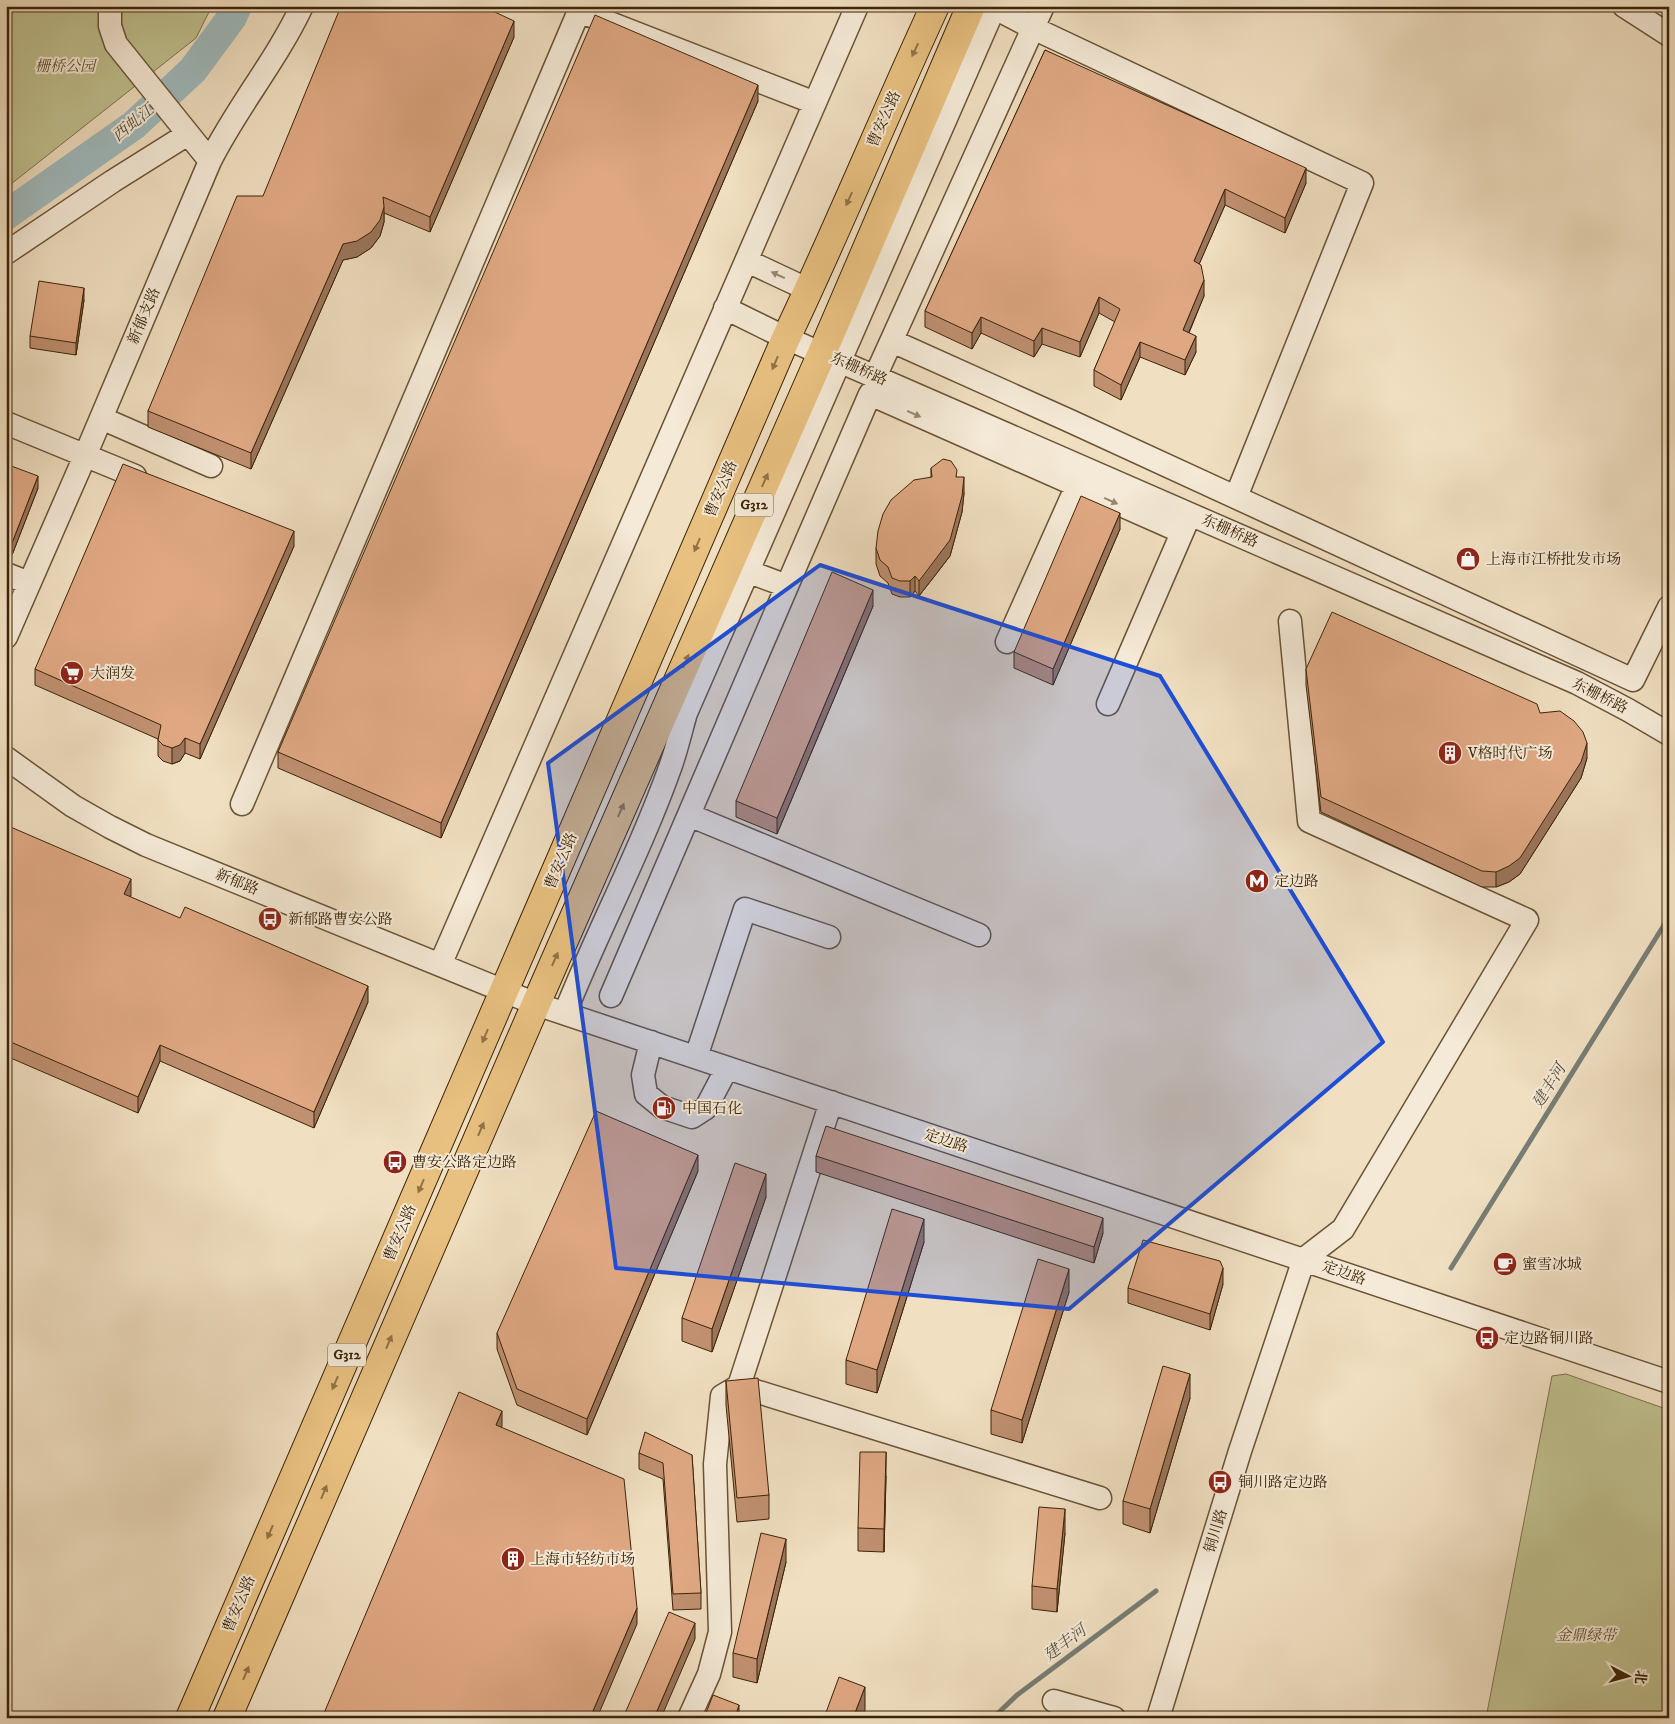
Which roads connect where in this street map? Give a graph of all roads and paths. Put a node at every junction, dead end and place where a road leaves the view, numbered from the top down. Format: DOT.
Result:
graph roads {
  1 [pos="110,6"];
  2 [pos="302,6"];
  3 [pos="857,6"];
  4 [pos="935,6"];
  5 [pos="1043,6"];
  6 [pos="1624,6"];
  7 [pos="988,7"];
  8 [pos="1033,28"];
  9 [pos="1669,35"];
  10 [pos="815,103"];
  11 [pos="186,130"];
  12 [pos="210,161"];
  13 [pos="6,253"];
  14 [pos="747,260"];
  15 [pos="809,290"];
  16 [pos="725,308"];
  17 [pos="786,338"];
  18 [pos="892,341"];
  19 [pos="831,357"];
  20 [pos="873,386"];
  21 [pos="101,418"];
  22 [pos="6,423"];
  23 [pos="85,456"];
  24 [pos="211,466"];
  25 [pos="135,476"];
  26 [pos="1081,477"];
  27 [pos="1236,497"];
  28 [pos="1186,523"];
  29 [pos="739,568"];
  30 [pos="6,574"];
  31 [pos="29,583"];
  32 [pos="787,586"];
  33 [pos="1669,607"];
  34 [pos="1290,621"];
  35 [pos="6,637"];
  36 [pos="1007,642"];
  37 [pos="1108,704"];
  38 [pos="1669,734"];
  39 [pos="6,758"];
  40 [pos="242,804"];
  41 [pos="689,815"];
  42 [pos="979,935"];
  43 [pos="829,937"];
  44 [pos="440,965"];
  45 [pos="505,992"];
  46 [pos="610,996"];
  47 [pos="536,1004"];
  48 [pos="565,1014"];
  49 [pos="651,1042"];
  50 [pos="696,1057"];
  51 [pos="727,1068"];
  52 [pos="831,1102"];
  53 [pos="1304,1260"];
  54 [pos="1669,1382"];
  55 [pos="739,1386"];
  56 [pos="1100,1498"];
  57 [pos="1054,1702"];
  58 [pos="190,1718"];
  59 [pos="227,1718"];
  60 [pos="690,1718"];
  61 [pos="1114,1718"];
  62 [pos="1158,1718"];
  1 -- 11 [label="street"];
  2 -- 12 [label="street, 新郁支路"];
  3 -- 10 [label="street"];
  4 -- 15 [label="highway, 曹安公路 / G312, one-way"];
  5 -- 8 [label="street"];
  6 -- 9 [label="street"];
  7 -- 8 [label="street"];
  7 -- 19 [label="highway, G312"];
  8 -- 18 [label="street"];
  8 -- 27 [label="street"];
  10 -- 14 [label="street"];
  10 -- 40 [label="street"];
  11 -- 12 [label="street"];
  11 -- 13 [label="street"];
  12 -- 21 [label="street, 新郁支路"];
  15 -- 14 [label="street, one-way"];
  14 -- 16 [label="street"];
  15 -- 17 [label="highway, 曹安公路 / G312"];
  16 -- 17 [label="street, 东栅桥路"];
  16 -- 44 [label="street"];
  17 -- 19 [label="street, 东栅桥路"];
  17 -- 45 [label="highway, 曹安公路 / G312, one-way"];
  18 -- 20 [label="street"];
  18 -- 27 [label="street"];
  19 -- 20 [label="street, 东栅桥路"];
  19 -- 29 [label="highway, G312"];
  20 -- 26 [label="street, 东栅桥路"];
  20 -- 32 [label="street"];
  21 -- 23 [label="street, 新郁支路"];
  21 -- 24 [label="street"];
  22 -- 23 [label="street"];
  23 -- 25 [label="street"];
  23 -- 31 [label="street, 新郁支路"];
  26 -- 28 [label="street, 东栅桥路"];
  26 -- 36 [label="street"];
  27 -- 33 [label="street"];
  28 -- 37 [label="street"];
  28 -- 38 [label="street, 东栅桥路"];
  29 -- 32 [label="street"];
  47 -- 29 [label="highway, G312, one-way"];
  29 -- 48 [label="street"];
  30 -- 31 [label="street"];
  31 -- 35 [label="street, 新郁支路"];
  32 -- 41 [label="street"];
  34 -- 53 [label="street"];
  39 -- 44 [label="street, 新郁路"];
  41 -- 42 [label="street"];
  41 -- 46 [label="street"];
  43 -- 50 [label="street"];
  44 -- 45 [label="street, 新郁路"];
  45 -- 47 [label="street, 新郁路"];
  45 -- 58 [label="highway, 曹安公路 / G312, one-way"];
  47 -- 48 [label="street, 定边路"];
  59 -- 47 [label="highway, G312, one-way"];
  48 -- 49 [label="street, 定边路"];
  49 -- 50 [label="street, 定边路"];
  49 -- 51 [label="street"];
  50 -- 51 [label="street, 定边路"];
  51 -- 52 [label="street, 定边路"];
  52 -- 53 [label="street, 定边路"];
  52 -- 55 [label="street"];
  53 -- 54 [label="street, 定边路"];
  53 -- 62 [label="street, 铜川路"];
  55 -- 56 [label="street"];
  55 -- 60 [label="street"];
  57 -- 61 [label="street"];
}
